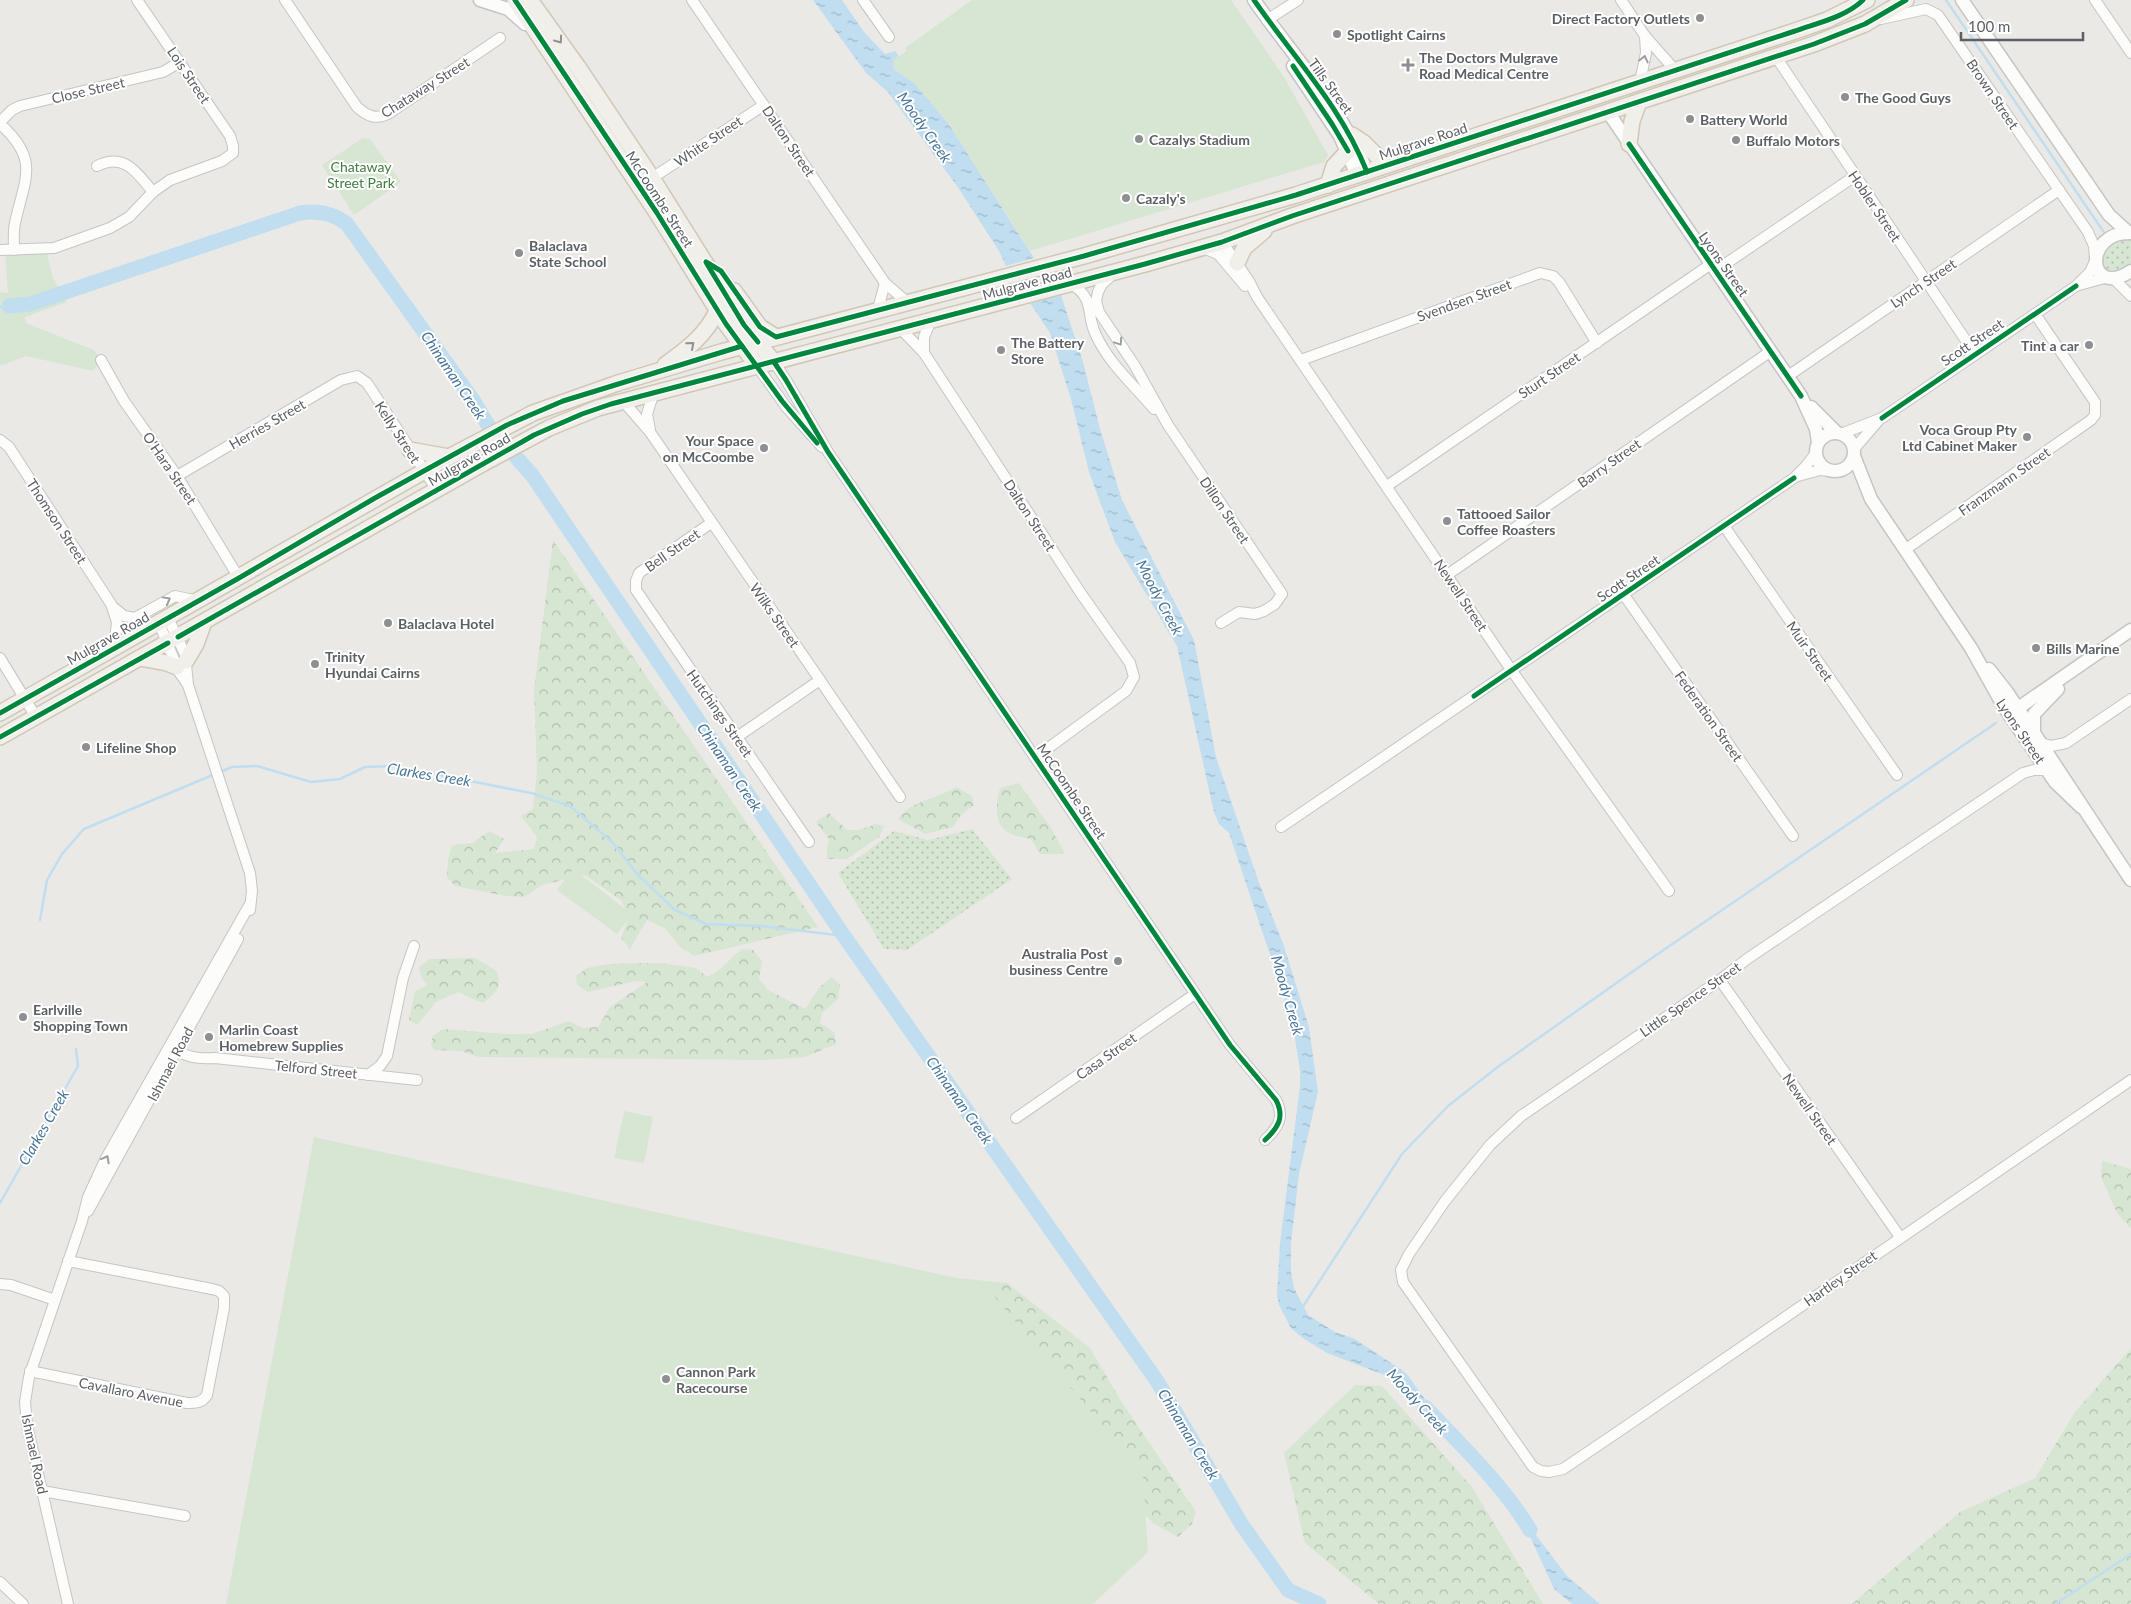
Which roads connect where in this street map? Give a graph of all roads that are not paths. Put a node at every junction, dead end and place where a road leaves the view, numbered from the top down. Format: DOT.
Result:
graph roads {
  1 [pos="138,0"];
  2 [pos="285,0"];
  3 [pos="480,0"];
  4 [pos="515,0"];
  5 [pos="531,0"];
  6 [pos="692,0"];
  7 [pos="863,0"];
  8 [pos="1254,0"];
  9 [pos="1298,0"];
  10 [pos="1621,0"];
  11 [pos="1906,0"];
  12 [pos="1962,0"];
  13 [pos="2095,0"];
  14 [pos="1862,2"];
  15 [pos="1267,20"];
  16 [pos="1869,22"];
  17 [pos="1645,36"];
  18 [pos="888,37"];
  19 [pos="500,38"];
  20 [pos="2131,53"];
  21 [pos="1776,57"];
  22 [pos="180,62"];
  23 [pos="557,63"];
  24 [pos="1675,70"];
  25 [pos="1640,82"];
  26 [pos="1599,96"];
  27 [pos="1639,102"];
  28 [pos="764,104"];
  29 [pos="1608,112"];
  30 [pos="0,123"];
  31 [pos="1352,135"];
  32 [pos="1628,144"];
  33 [pos="1348,151"];
  34 [pos="97,166"];
  35 [pos="1386,166"];
  36 [pos="1362,173"];
  37 [pos="1855,176"];
  38 [pos="652,178"];
  39 [pos="1328,185"];
  40 [pos="2059,190"];
  41 [pos="1369,191"];
  42 [pos="153,192"];
  43 [pos="2109,215"];
  44 [pos="1208,221"];
  45 [pos="1271,225"];
  46 [pos="2088,232"];
  47 [pos="2130,233"];
  48 [pos="2109,240"];
  49 [pos="1222,242"];
  50 [pos="1202,248"];
  51 [pos="0,250"];
  52 [pos="14,250"];
  53 [pos="2095,260"];
  54 [pos="706,262"];
  55 [pos="1237,263"];
  56 [pos="1713,268"];
  57 [pos="1116,272"];
  58 [pos="2131,272"];
  59 [pos="2110,277"];
  60 [pos="1926,280"];
  61 [pos="885,283"];
  62 [pos="1071,284"];
  63 [pos="2076,286"];
  64 [pos="2131,296"];
  65 [pos="1257,297"];
  66 [pos="907,302"];
  67 [pos="878,309"];
  68 [pos="717,310"];
  69 [pos="2035,314"];
  70 [pos="931,320"];
  71 [pos="1106,323"];
  72 [pos="900,328"];
  73 [pos="1093,328"];
  74 [pos="776,337"];
  75 [pos="758,342"];
  76 [pos="1597,343"];
  77 [pos="742,346"];
  78 [pos="1771,351"];
  79 [pos="924,353"];
  80 [pos="1975,354"];
  81 [pos="100,360"];
  82 [pos="1301,360"];
  83 [pos="774,362"];
  84 [pos="757,366"];
  85 [pos="656,372"];
  86 [pos="358,376"];
  87 [pos="1788,376"];
  88 [pos="654,392"];
  89 [pos="1801,396"];
  90 [pos="623,401"];
  91 [pos="1882,418"];
  92 [pos="1168,425"];
  93 [pos="650,432"];
  94 [pos="1839,433"];
  95 [pos="0,440"];
  96 [pos="1817,448"];
  97 [pos="410,450"];
  98 [pos="828,452"];
  99 [pos="1854,453"];
  100 [pos="449,457"];
  101 [pos="424,471"];
  102 [pos="1834,471"];
  103 [pos="177,476"];
  104 [pos="1794,478"];
  105 [pos="1387,486"];
  106 [pos="437,490"];
  107 [pos="1871,499"];
  108 [pos="711,523"];
  109 [pos="1724,526"];
  110 [pos="1906,549"];
  111 [pos="1447,575"];
  112 [pos="239,578"];
  113 [pos="636,581"];
  114 [pos="1624,595"];
  115 [pos="198,601"];
  116 [pos="111,604"];
  117 [pos="163,620"];
  118 [pos="204,622"];
  119 [pos="1221,623"];
  120 [pos="2131,630"];
  121 [pos="173,640"];
  122 [pos="114,648"];
  123 [pos="1972,648"];
  124 [pos="2101,650"];
  125 [pos="0,658"];
  126 [pos="140,658"];
  127 [pos="182,664"];
  128 [pos="1989,668"];
  129 [pos="1512,671"];
  130 [pos="820,680"];
  131 [pos="2058,689"];
  132 [pos="2038,694"];
  133 [pos="25,698"];
  134 [pos="2131,699"];
  135 [pos="0,713"];
  136 [pos="2015,714"];
  137 [pos="36,717"];
  138 [pos="0,737"];
  139 [pos="736,737"];
  140 [pos="2036,742"];
  141 [pos="2066,743"];
  142 [pos="1036,757"];
  143 [pos="2051,767"];
  144 [pos="2023,773"];
  145 [pos="1897,775"];
  146 [pos="900,797"];
  147 [pos="1281,827"];
  148 [pos="1793,836"];
  149 [pos="810,842"];
  150 [pos="2131,880"];
  151 [pos="1668,891"];
  152 [pos="414,946"];
  153 [pos="1720,980"];
  154 [pos="1195,994"];
  155 [pos="176,1047"];
  156 [pos="368,1075"];
  157 [pos="417,1080"];
  158 [pos="2131,1080"];
  159 [pos="1016,1118"];
  160 [pos="1265,1140"];
  161 [pos="1900,1237"];
  162 [pos="68,1261"];
  163 [pos="0,1284"];
  164 [pos="55,1300"];
  165 [pos="30,1371"];
  166 [pos="1549,1472"];
  167 [pos="42,1491"];
  168 [pos="185,1516"];
  169 [pos="0,1582"];
  170 [pos="23,1604"];
  171 [pos="68,1604"];
  1 -- 22 [label="street, Lois Street"];
  2 -- 19 [label="street, Chataway Street"];
  3 -- 23 [label="street"];
  4 -- 23 [label="main road, McCoombe Street"];
  5 -- 38 [label="main road, McCoombe Street, one-way"];
  6 -- 28 [label="street, Dalton Street"];
  7 -- 18 [label="street"];
  8 -- 15 [label="street, Tills Street"];
  9 -- 15 [label="street"];
  10 -- 17 [label="street"];
  11 -- 16 [label="main road, Mulgrave Road"];
  12 -- 43 [label="street, Brown Street"];
  13 -- 20 [label="street"];
  14 -- 24 [label="main road, Mulgrave Road"];
  15 -- 31 [label="street, Tills Street"];
  15 -- 33 [label="street, Tills Street"];
  16 -- 21 [label="main road, Mulgrave Road"];
  16 -- 40 [label="street, Brown Street"];
  17 -- 24 [label="street"];
  25 -- 17 [label="street, one-way"];
  21 -- 27 [label="main road, Mulgrave Road"];
  21 -- 37 [label="street, Hobler Street"];
  22 -- 30 [label="street, Close Street"];
  22 -- 42 [label="street, Lois Street"];
  23 -- 68 [label="main road, McCoombe Street"];
  24 -- 25 [label="main road, Mulgrave Road"];
  25 -- 26 [label="main road, Mulgrave Road"];
  26 -- 29 [label="main road"];
  26 -- 35 [label="main road, Mulgrave Road"];
  27 -- 29 [label="main road, Mulgrave Road"];
  27 -- 32 [label="main road"];
  28 -- 38 [label="street, White Street"];
  28 -- 61 [label="street, Dalton Street"];
  29 -- 32 [label="street, Lyons Street"];
  29 -- 41 [label="main road, Mulgrave Road"];
  30 -- 52 [label="street"];
  31 -- 35 [label="main road"];
  31 -- 36 [label="street, Tills Street"];
  32 -- 56 [label="street, Lyons Street"];
  33 -- 36 [label="street, Tills Street"];
  33 -- 39 [label="main road"];
  34 -- 42 [label="street"];
  35 -- 36 [label="main road, Mulgrave Road"];
  36 -- 39 [label="main road, Mulgrave Road"];
  36 -- 41 [label="main road"];
  37 -- 56 [label="street, Sturt Street"];
  37 -- 60 [label="street, Hobler Street"];
  38 -- 54 [label="main road, McCoombe Street"];
  39 -- 44 [label="main road, Mulgrave Road"];
  40 -- 46 [label="street, Brown Street"];
  40 -- 60 [label="street, Lynch Street"];
  41 -- 45 [label="main road, Mulgrave Road"];
  42 -- 52 [label="street"];
  43 -- 47 [label="street, Brown Street"];
  43 -- 48 [label="street"];
  44 -- 49 [label="main road"];
  44 -- 66 [label="main road, Mulgrave Road"];
  45 -- 49 [label="main road, Mulgrave Road"];
  45 -- 55 [label="main road"];
  46 -- 48 [label="street"];
  46 -- 53 [label="street, Brown Street"];
  47 -- 48 [label="street"];
  48 -- 53 [label="street"];
  49 -- 50 [label="main road, Mulgrave Road"];
  49 -- 55 [label="street, Newell Street"];
  50 -- 57 [label="main road, Mulgrave Road"];
  50 -- 65 [label="street, Newell Street"];
  51 -- 52 [label="street"];
  53 -- 59 [label="street"];
  53 -- 63 [label="street, Scott Street"];
  54 -- 74 [label="main road"];
  54 -- 75 [label="main road, McCoombe Street"];
  55 -- 65 [label="street, Newell Street"];
  56 -- 76 [label="street, Sturt Street"];
  56 -- 78 [label="street, Lyons Street"];
  57 -- 62 [label="main road, Mulgrave Road"];
  57 -- 71 [label="street, Dillon Street"];
  58 -- 59 [label="street"];
  58 -- 64 [label="street"];
  59 -- 63 [label="street, Scott Street"];
  59 -- 64 [label="street"];
  60 -- 80 [label="street, Hobler Street"];
  60 -- 87 [label="street, Lynch Street"];
  61 -- 66 [label="street, Dalton Street"];
  61 -- 67 [label="street"];
  62 -- 70 [label="main road, Mulgrave Road"];
  62 -- 73 [label="street, Dillon Street"];
  63 -- 69 [label="street, Scott Street"];
  65 -- 82 [label="street, Newell Street"];
  66 -- 67 [label="main road, Mulgrave Road"];
  67 -- 74 [label="main road, Mulgrave Road"];
  68 -- 77 [label="main road, McCoombe Street"];
  85 -- 68 [label="main road, one-way"];
  69 -- 80 [label="street, Scott Street"];
  69 -- 110 [label="street, Franzmann Street"];
  70 -- 72 [label="main road, Mulgrave Road"];
  70 -- 79 [label="street"];
  71 -- 73 [label="street"];
  71 -- 92 [label="street, Dillon Street, one-way"];
  72 -- 79 [label="street, Dalton Street"];
  72 -- 83 [label="main road, Mulgrave Road"];
  73 -- 92 [label="street, Dillon Street"];
  74 -- 75 [label="main road, Mulgrave Road"];
  75 -- 77 [label="main road, Mulgrave Road"];
  75 -- 83 [label="main road, McCoombe Street"];
  76 -- 82 [label="street, Svendsen Street"];
  76 -- 105 [label="street, Sturt Street"];
  77 -- 84 [label="main road, McCoombe Street"];
  77 -- 85 [label="main road, Mulgrave Road"];
  78 -- 87 [label="street, Lyons Street"];
  78 -- 111 [label="street, Barry Street"];
  79 -- 142 [label="street, Dalton Street"];
  80 -- 91 [label="street, Scott Street"];
  81 -- 103 [label="street, O'Hara Street"];
  82 -- 105 [label="street, Newell Street"];
  83 -- 84 [label="main road, Mulgrave Road"];
  83 -- 98 [label="street, McCoombe Street"];
  84 -- 88 [label="main road, Mulgrave Road"];
  84 -- 98 [label="street, McCoombe Street"];
  85 -- 100 [label="main road, Mulgrave Road"];
  86 -- 97 [label="street, Kelly Street"];
  86 -- 103 [label="street, Herries Street"];
  87 -- 89 [label="street, Lyons Street"];
  88 -- 90 [label="main road, Mulgrave Road"];
  88 -- 93 [label="street"];
  89 -- 94 [label="street, Lyons Street"];
  89 -- 96 [label="street, Lyons Street"];
  90 -- 93 [label="street, Wilks Street"];
  90 -- 106 [label="main road, Mulgrave Road"];
  91 -- 94 [label="street, Scott Street"];
  91 -- 99 [label="street, Scott Street"];
  92 -- 119 [label="street, Dillon Street"];
  93 -- 108 [label="street, Wilks Street"];
  94 -- 96 [label="street"];
  94 -- 99 [label="street"];
  95 -- 116 [label="street, Thomson Street"];
  96 -- 102 [label="street"];
  96 -- 104 [label="street, Scott Street"];
  97 -- 100 [label="main road"];
  97 -- 101 [label="street, Kelly Street"];
  98 -- 142 [label="street, McCoombe Street"];
  99 -- 102 [label="street"];
  99 -- 107 [label="street, Lyons Street"];
  100 -- 101 [label="main road, Mulgrave Road"];
  101 -- 106 [label="street, Kelly Street"];
  101 -- 112 [label="main road, Mulgrave Road"];
  102 -- 104 [label="street, Scott Street"];
  102 -- 107 [label="street, Lyons Street"];
  103 -- 112 [label="street, O'Hara Street"];
  104 -- 109 [label="street, Scott Street"];
  105 -- 111 [label="street, Newell Street"];
  106 -- 118 [label="main road, Mulgrave Road"];
  107 -- 110 [label="street, Lyons Street"];
  108 -- 113 [label="street, Bell Street"];
  108 -- 130 [label="street, Wilks Street"];
  109 -- 114 [label="street, Scott Street"];
  109 -- 145 [label="street, Muir Street"];
  110 -- 123 [label="street, Lyons Street"];
  111 -- 129 [label="street, Newell Street"];
  112 -- 115 [label="main road, Mulgrave Road"];
  113 -- 139 [label="street, Hutchings Street"];
  114 -- 129 [label="street, Scott Street"];
  114 -- 148 [label="street, Federation Street"];
  116 -- 115 [label="street, Thomson Street, one-way"];
  115 -- 117 [label="main road, Mulgrave Road"];
  116 -- 122 [label="street, Thomson Street"];
  117 -- 121 [label="street, Ishmael Road"];
  117 -- 122 [label="main road, Mulgrave Road"];
  118 -- 121 [label="main road, Mulgrave Road"];
  118 -- 127 [label="main road"];
  120 -- 124 [label="street"];
  121 -- 126 [label="main road, Mulgrave Road"];
  121 -- 127 [label="street, Ishmael Road"];
  122 -- 133 [label="main road, Mulgrave Road"];
  123 -- 128 [label="street, Lyons Street"];
  123 -- 136 [label="street, Lyons Street"];
  124 -- 131 [label="street"];
  124 -- 132 [label="street"];
  125 -- 133 [label="street"];
  126 -- 127 [label="main road"];
  126 -- 137 [label="main road, Mulgrave Road"];
  127 -- 155 [label="street, Ishmael Road"];
  128 -- 132 [label="street"];
  128 -- 136 [label="street, Lyons Street"];
  129 -- 147 [label="street, Scott Street"];
  129 -- 151 [label="street, Newell Street"];
  130 -- 139 [label="street"];
  130 -- 146 [label="street, Wilks Street"];
  131 -- 136 [label="street"];
  131 -- 140 [label="street"];
  132 -- 136 [label="street"];
  133 -- 135 [label="main road, Mulgrave Road"];
  133 -- 137 [label="street"];
  134 -- 141 [label="street"];
  136 -- 140 [label="street, Lyons Street"];
  136 -- 140 [label="street, Lyons Street"];
  137 -- 138 [label="main road, Mulgrave Road"];
  139 -- 149 [label="street, Hutchings Street"];
  140 -- 141 [label="street"];
  140 -- 143 [label="street, Lyons Street"];
  140 -- 144 [label="street, Little Spence Street"];
  141 -- 143 [label="street"];
  142 -- 154 [label="street, McCoombe Street"];
  143 -- 144 [label="street, Little Spence Street"];
  143 -- 150 [label="street, Lyons Street"];
  144 -- 153 [label="street, Little Spence Street"];
  152 -- 156 [label="street"];
  153 -- 161 [label="street, Newell Street"];
  153 -- 166 [label="street, Little Spence Street"];
  154 -- 159 [label="street, Casa Street"];
  154 -- 160 [label="street, McCoombe Street"];
  155 -- 156 [label="street, Telford Street"];
  155 -- 162 [label="street, Ishmael Road"];
  156 -- 157 [label="street, Telford Street"];
  158 -- 161 [label="street, Hartley Street"];
  161 -- 166 [label="street, Hartley Street"];
  162 -- 164 [label="street, Ishmael Road"];
  162 -- 165 [label="street, Cavallaro Avenue"];
  163 -- 164 [label="street"];
  164 -- 165 [label="street, Ishmael Road"];
  165 -- 167 [label="street, Ishmael Road"];
  167 -- 168 [label="street"];
  167 -- 171 [label="street, Ishmael Road"];
  169 -- 170 [label="street"];
}
